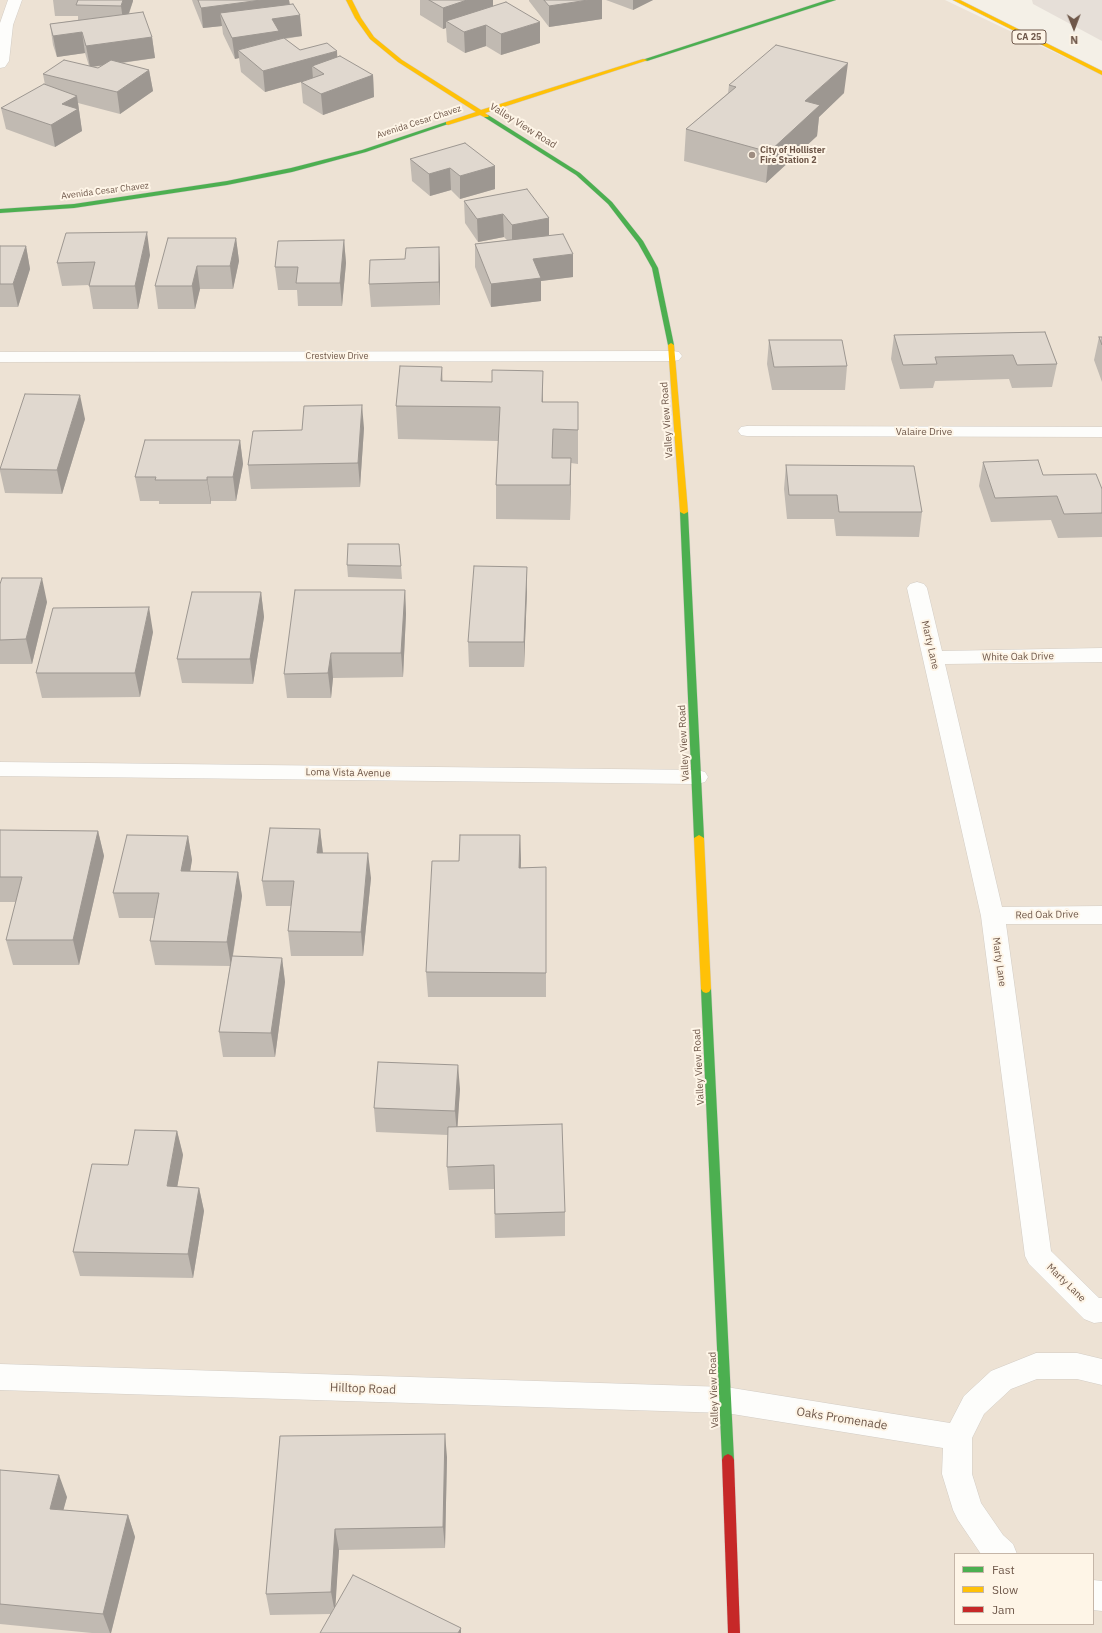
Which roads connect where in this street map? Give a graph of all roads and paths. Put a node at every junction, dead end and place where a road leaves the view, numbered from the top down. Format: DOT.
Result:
graph roads {
  1 [pos="15,0"];
  2 [pos="350,0"];
  3 [pos="833,0"];
  4 [pos="956,0"];
  5 [pos="0,64"];
  6 [pos="1102,73"];
  7 [pos="480,112"];
  8 [pos="0,211"];
  9 [pos="673,356"];
  10 [pos="0,357"];
  11 [pos="747,432"];
  12 [pos="1102,432"];
  13 [pos="917,588"];
  14 [pos="1102,655"];
  15 [pos="933,658"];
  16 [pos="0,769"];
  17 [pos="697,776"];
  18 [pos="1102,915"];
  19 [pos="993,916"];
  20 [pos="1102,1310"];
  21 [pos="1102,1372"];
  22 [pos="0,1377"];
  23 [pos="726,1400"];
  24 [pos="958,1437"];
  25 [pos="1001,1553"];
  26 [pos="734,1633"];
  1 -- 5 [label="street"];
  2 -- 7 [label="street, Valley View Road"];
  3 -- 7 [label="street, Avenida Cesar Chavez"];
  4 -- 6 [label="street, CA 25"];
  7 -- 8 [label="street, Avenida Cesar Chavez"];
  7 -- 9 [label="street, Valley View Road"];
  9 -- 10 [label="street, Crestview Drive"];
  9 -- 17 [label="street, Valley View Road"];
  11 -- 12 [label="street, Valaire Drive"];
  13 -- 15 [label="street, Marty Lane"];
  14 -- 15 [label="street, White Oak Drive"];
  15 -- 19 [label="street, Marty Lane"];
  16 -- 17 [label="street, Loma Vista Avenue"];
  17 -- 23 [label="street, Valley View Road"];
  18 -- 19 [label="street, Red Oak Drive"];
  19 -- 20 [label="street, Marty Lane"];
  21 -- 24 [label="street"];
  22 -- 23 [label="street, Hilltop Road"];
  23 -- 24 [label="street, Oaks Promenade"];
  23 -- 26 [label="street, Valley View Road"];
  24 -- 25 [label="street"];
}
